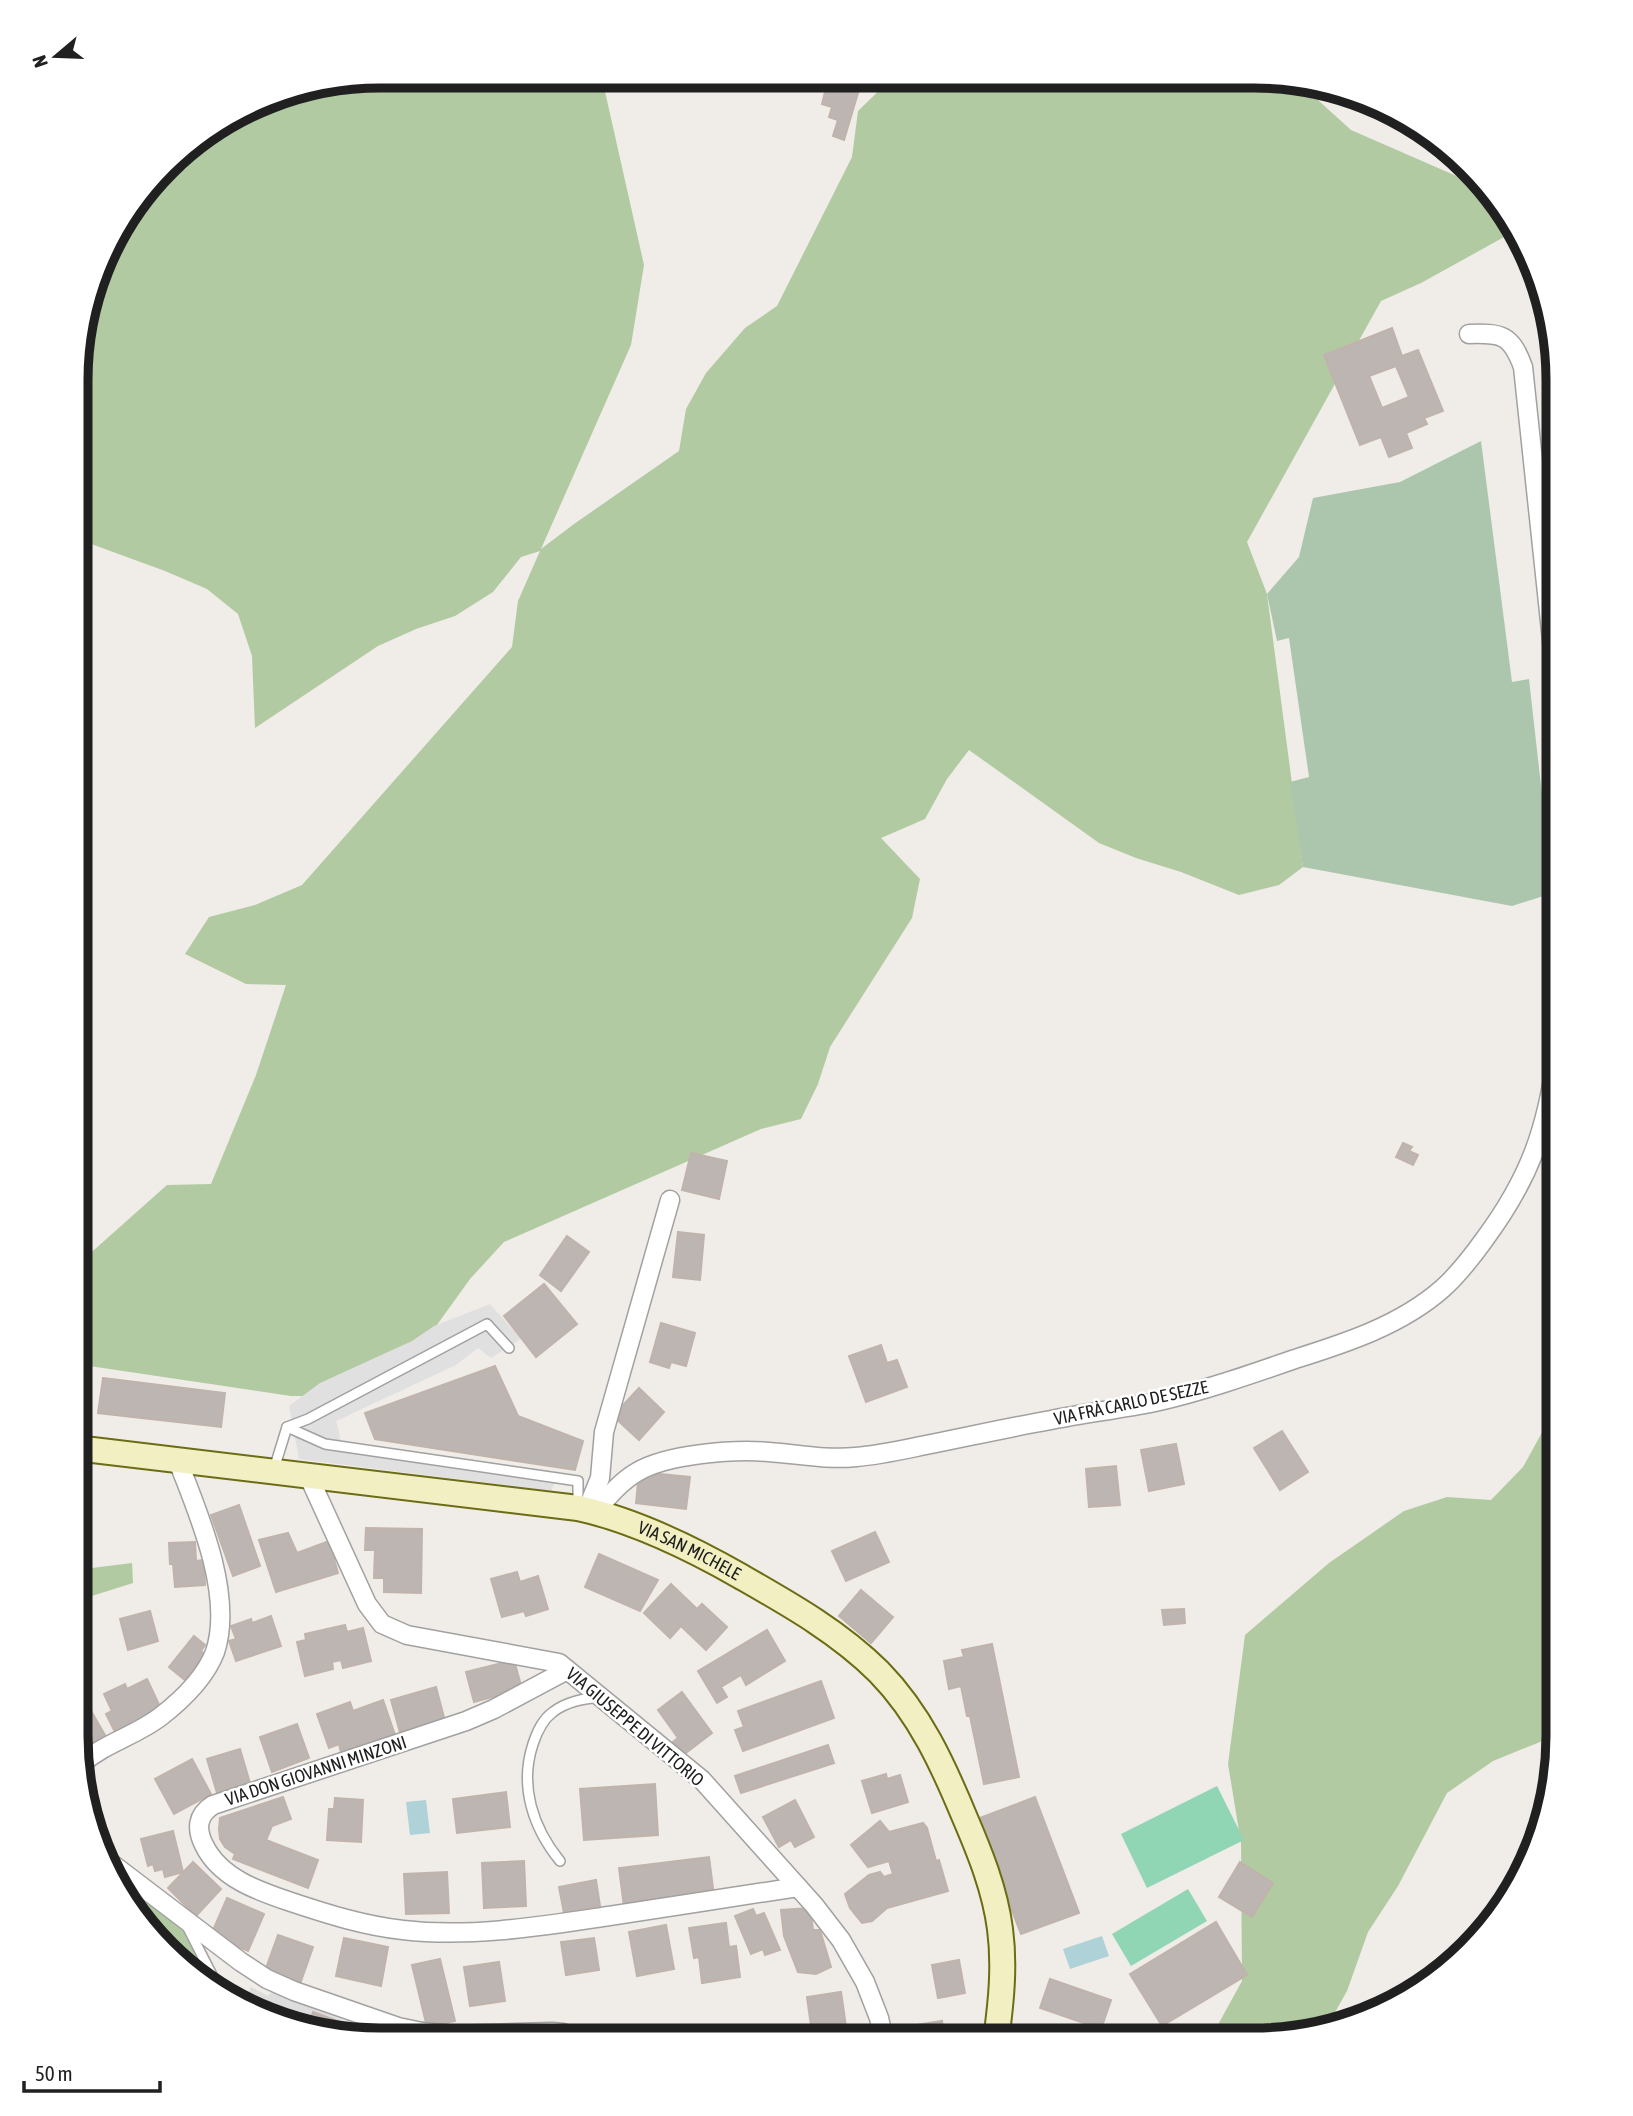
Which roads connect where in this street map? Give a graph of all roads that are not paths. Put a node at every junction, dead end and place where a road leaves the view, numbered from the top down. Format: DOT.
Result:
graph roads {
  1 [pos="1469,334"];
  2 [pos="1546,584"];
  3 [pos="1546,1114"];
  4 [pos="670,1200"];
  5 [pos="509,1348"];
  6 [pos="287,1427"];
  7 [pos="88,1449"];
  8 [pos="177,1460"];
  9 [pos="273,1471"];
  10 [pos="308,1475"];
  11 [pos="587,1510"];
  12 [pos="567,1670"];
  13 [pos="600,1697"];
  14 [pos="88,1758"];
  15 [pos="560,1861"];
  16 [pos="120,1870"];
  17 [pos="798,1887"];
  18 [pos="183,1918"];
  19 [pos="213,1976"];
  20 [pos="403,2028"];
  21 [pos="880,2028"];
  22 [pos="997,2028"];
  1 -- 2 [label="street"];
  3 -- 11 [label="street, VIA FRÀ CARLO DE SEZZE"];
  4 -- 11 [label="street"];
  5 -- 6 [label="lane"];
  6 -- 9 [label="lane"];
  6 -- 11 [label="lane"];
  7 -- 8 [label="main road, VIA SAN MICHELE"];
  8 -- 9 [label="main road, VIA SAN MICHELE"];
  8 -- 14 [label="street"];
  9 -- 10 [label="main road, VIA SAN MICHELE"];
  10 -- 11 [label="main road, VIA SAN MICHELE"];
  10 -- 12 [label="street, VIA GIUSEPPE DI VITTORIO"];
  11 -- 22 [label="main road, VIA SAN MICHELE"];
  12 -- 13 [label="street, VIA GIUSEPPE DI VITTORIO"];
  12 -- 17 [label="street, VIA DON GIOVANNI MINZONI"];
  13 -- 15 [label="lane"];
  13 -- 17 [label="street, VIA GIUSEPPE DI VITTORIO"];
  16 -- 18 [label="street"];
  17 -- 21 [label="street, VIA GIUSEPPE DI VITTORIO"];
  18 -- 19 [label="lane"];
  18 -- 20 [label="street"];
}
